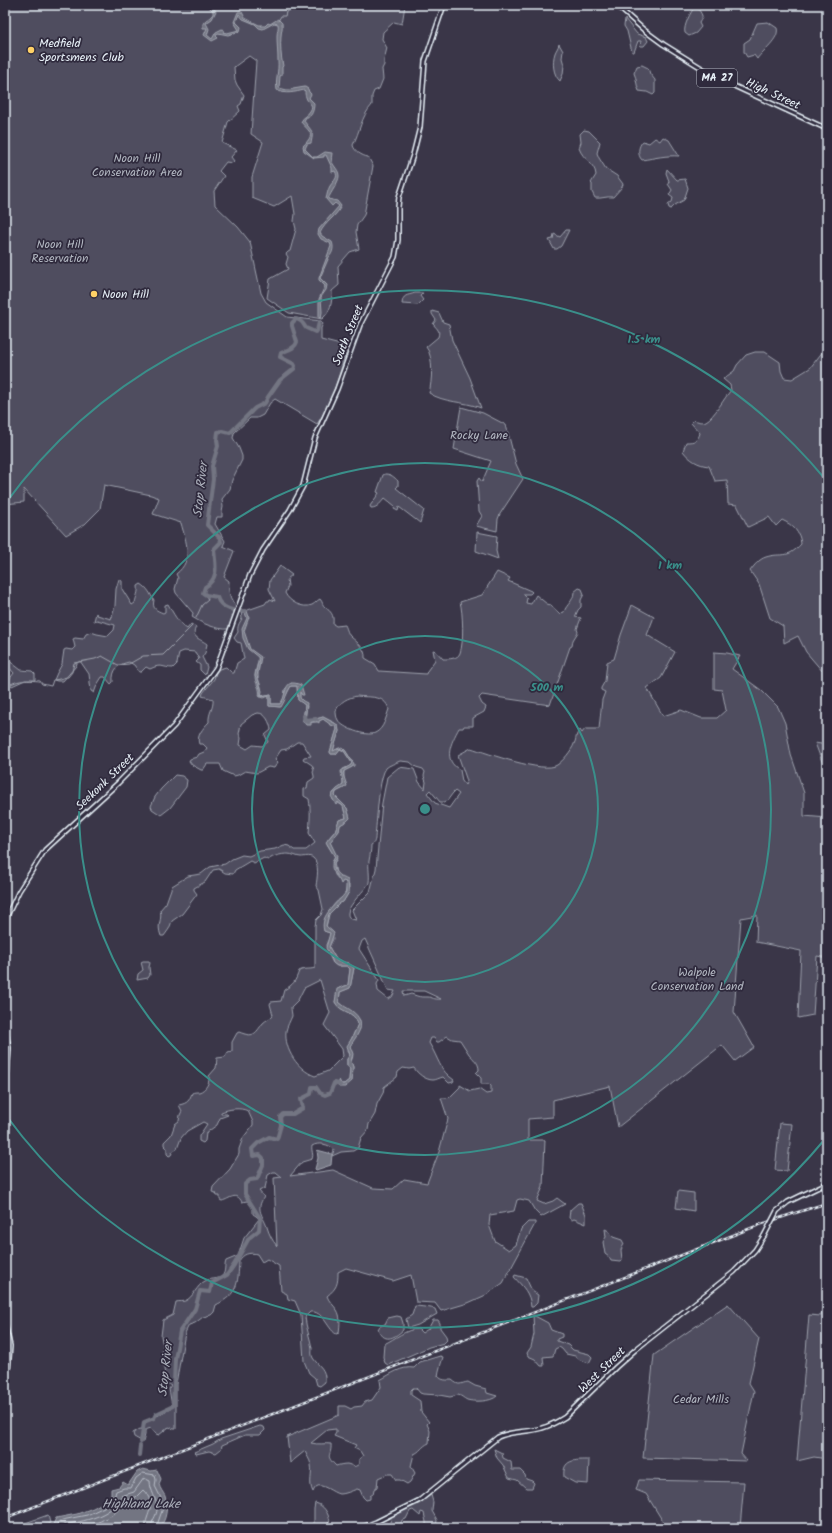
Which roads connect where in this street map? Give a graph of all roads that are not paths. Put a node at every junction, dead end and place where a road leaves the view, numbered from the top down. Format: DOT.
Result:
graph roads {
  1 [pos="444,5"];
  2 [pos="616,5"];
  3 [pos="827,129"];
  4 [pos="220,658"];
  5 [pos="5,920"];
  6 [pos="5,1029"];
  7 [pos="5,1102"];
  8 [pos="827,1183"];
  9 [pos="5,1324"];
  10 [pos="5,1407"];
  11 [pos="360,1528"];
  1 -- 4 [label="main road, South Street"];
  2 -- 3 [label="main road, High Street / MA 27"];
  4 -- 5 [label="main road, Seekonk Street"];
  6 -- 7 [label="main road"];
  8 -- 11 [label="main road, West Street, bridge"];
  9 -- 10 [label="main road"];
}
